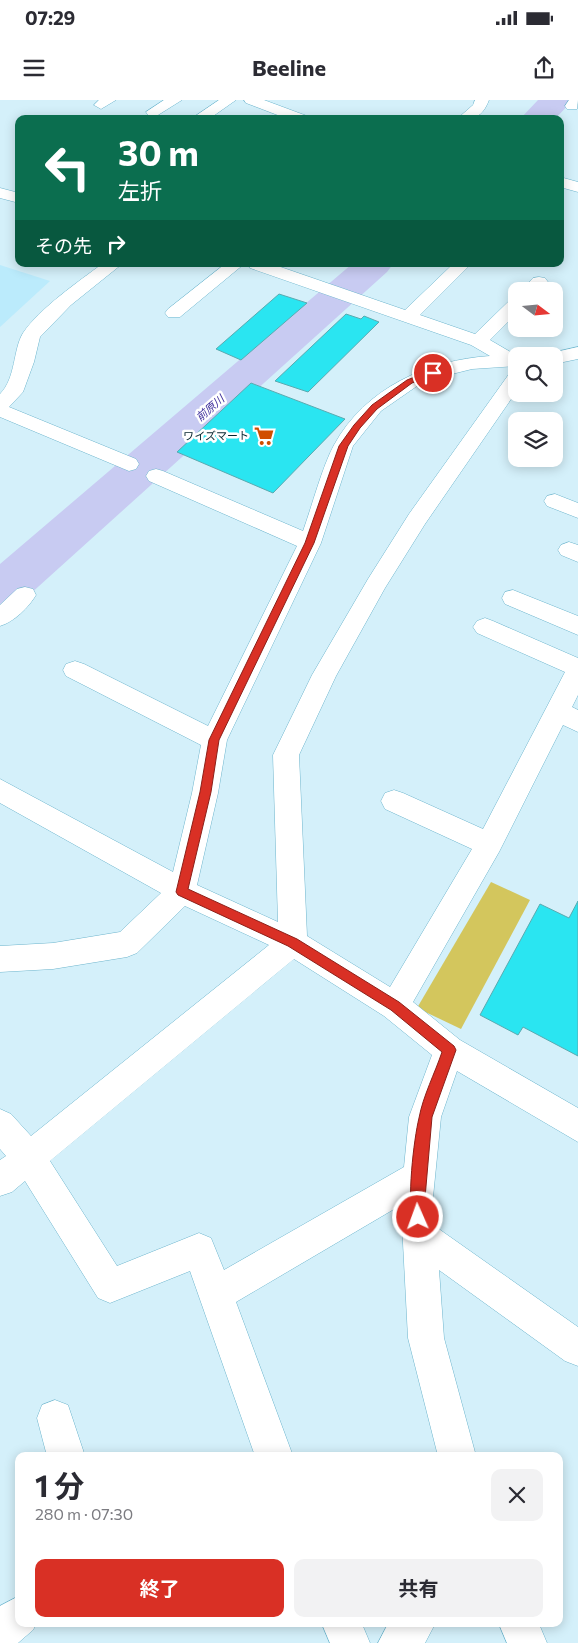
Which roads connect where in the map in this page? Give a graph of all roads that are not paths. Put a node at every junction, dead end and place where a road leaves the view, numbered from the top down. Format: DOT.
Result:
graph roads {
  1 [pos="175,100"];
  2 [pos="229,100"];
  3 [pos="250,100"];
  4 [pos="482,100"];
  5 [pos="153,112"];
  6 [pos="205,115"];
  7 [pos="287,115"];
  8 [pos="469,115"];
  9 [pos="564,183"];
  10 [pos="578,187"];
  11 [pos="0,193"];
  12 [pos="15,197"];
  13 [pos="109,267"];
  14 [pos="231,267"];
  15 [pos="265,267"];
  16 [pos="460,267"];
  17 [pos="508,312"];
  18 [pos="174,313"];
  19 [pos="409,316"];
  20 [pos="478,341"];
  21 [pos="578,354"];
  22 [pos="563,356"];
  23 [pos="508,362"];
  24 [pos="508,366"];
  25 [pos="508,376"];
  26 [pos="0,405"];
  27 [pos="0,410"];
  28 [pos="128,464"];
  29 [pos="156,476"];
  30 [pos="555,501"];
  31 [pos="578,511"];
  32 [pos="310,543"];
  33 [pos="25,595"];
  34 [pos="513,598"];
  35 [pos="0,618"];
  36 [pos="578,626"];
  37 [pos="485,627"];
  38 [pos="75,670"];
  39 [pos="578,670"];
  40 [pos="567,716"];
  41 [pos="214,740"];
  42 [pos="0,790"];
  43 [pos="394,801"];
  44 [pos="489,844"];
  45 [pos="182,892"];
  46 [pos="292,942"];
  47 [pos="0,959"];
  48 [pos="395,1006"];
  49 [pos="449,1050"];
  50 [pos="0,1125"];
  51 [pos="578,1126"];
  52 [pos="29,1158"];
  53 [pos="419,1176"];
  54 [pos="0,1180"];
  55 [pos="420,1236"];
  56 [pos="216,1294"];
  57 [pos="578,1348"];
  58 [pos="54,1418"];
  59 [pos="65,1452"];
  60 [pos="273,1452"];
  61 [pos="455,1452"];
  62 [pos="15,1619"];
  63 [pos="343,1627"];
  64 [pos="412,1627"];
  65 [pos="520,1627"];
  66 [pos="0,1632"];
  67 [pos="350,1643"];
  68 [pos="398,1643"];
  69 [pos="527,1643"];
  1 -- 5 [label="street"];
  2 -- 6 [label="street"];
  3 -- 7 [label="street"];
  4 -- 8 [label="street"];
  9 -- 10 [label="street"];
  11 -- 12 [label="street"];
  13 -- 26 [label="street"];
  14 -- 18 [label="street"];
  15 -- 19 [label="street"];
  16 -- 19 [label="street"];
  17 -- 20 [label="street"];
  19 -- 20 [label="street"];
  20 -- 23 [label="street"];
  21 -- 22 [label="street"];
  24 -- 32 [label="street"];
  25 -- 46 [label="street"];
  27 -- 28 [label="street"];
  29 -- 32 [label="street"];
  30 -- 31 [label="street"];
  32 -- 41 [label="street"];
  33 -- 35 [label="street"];
  34 -- 36 [label="street"];
  37 -- 39 [label="street"];
  38 -- 41 [label="street"];
  39 -- 40 [label="street"];
  40 -- 44 [label="street"];
  41 -- 45 [label="street"];
  42 -- 45 [label="street"];
  43 -- 44 [label="street"];
  44 -- 48 [label="street"];
  45 -- 46 [label="street"];
  45 -- 47 [label="street"];
  46 -- 48 [label="street"];
  46 -- 52 [label="street"];
  48 -- 49 [label="street"];
  49 -- 51 [label="street"];
  49 -- 53 [label="street"];
  50 -- 52 [label="street"];
  52 -- 54 [label="street"];
  52 -- 56 [label="street"];
  53 -- 55 [label="street"];
  53 -- 56 [label="street"];
  55 -- 57 [label="street"];
  55 -- 61 [label="street"];
  56 -- 60 [label="street"];
  58 -- 59 [label="street"];
  62 -- 66 [label="street"];
  63 -- 67 [label="street"];
  64 -- 68 [label="street"];
  65 -- 69 [label="street"];
}
